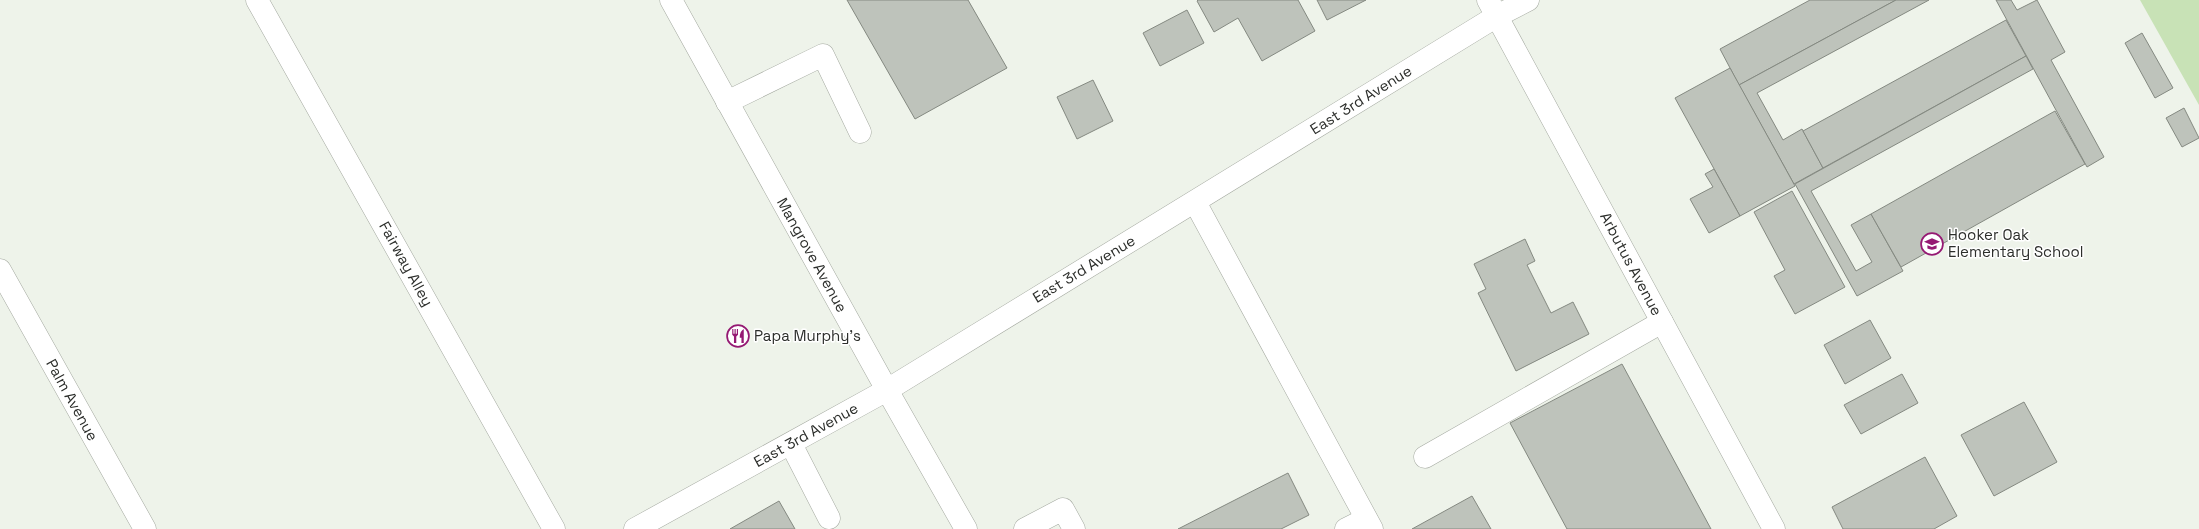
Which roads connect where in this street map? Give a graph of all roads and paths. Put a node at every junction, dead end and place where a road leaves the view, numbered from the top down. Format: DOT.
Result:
graph roads {
  1 [pos="257,0"];
  2 [pos="671,0"];
  3 [pos="1528,0"];
  4 [pos="1492,8"];
  5 [pos="727,102"];
  6 [pos="860,132"];
  7 [pos="1195,202"];
  8 [pos="0,270"];
  9 [pos="1662,322"];
  10 [pos="887,390"];
  11 [pos="791,444"];
  12 [pos="1425,456"];
  13 [pos="829,518"];
  14 [pos="1369,524"];
  15 [pos="145,529"];
  16 [pos="554,529"];
  17 [pos="635,529"];
  18 [pos="966,529"];
  19 [pos="1025,529"];
  20 [pos="1074,529"];
  21 [pos="1346,529"];
  22 [pos="1774,529"];
  1 -- 16 [label="street, Fairway Alley"];
  2 -- 5 [label="street, Mangrove Avenue"];
  3 -- 4 [label="street, East 3rd Avenue"];
  4 -- 7 [label="street, East 3rd Avenue"];
  4 -- 9 [label="street, Arbutus Avenue"];
  5 -- 6 [label="street"];
  5 -- 10 [label="street, Mangrove Avenue"];
  7 -- 10 [label="street, East 3rd Avenue"];
  7 -- 14 [label="street"];
  8 -- 15 [label="street, Palm Avenue"];
  9 -- 12 [label="street"];
  9 -- 22 [label="street, Arbutus Avenue"];
  10 -- 11 [label="street, East 3rd Avenue"];
  10 -- 18 [label="street, Mangrove Avenue"];
  11 -- 13 [label="street"];
  11 -- 17 [label="street, East 3rd Avenue"];
  14 -- 21 [label="street"];
  19 -- 20 [label="street"];
}
